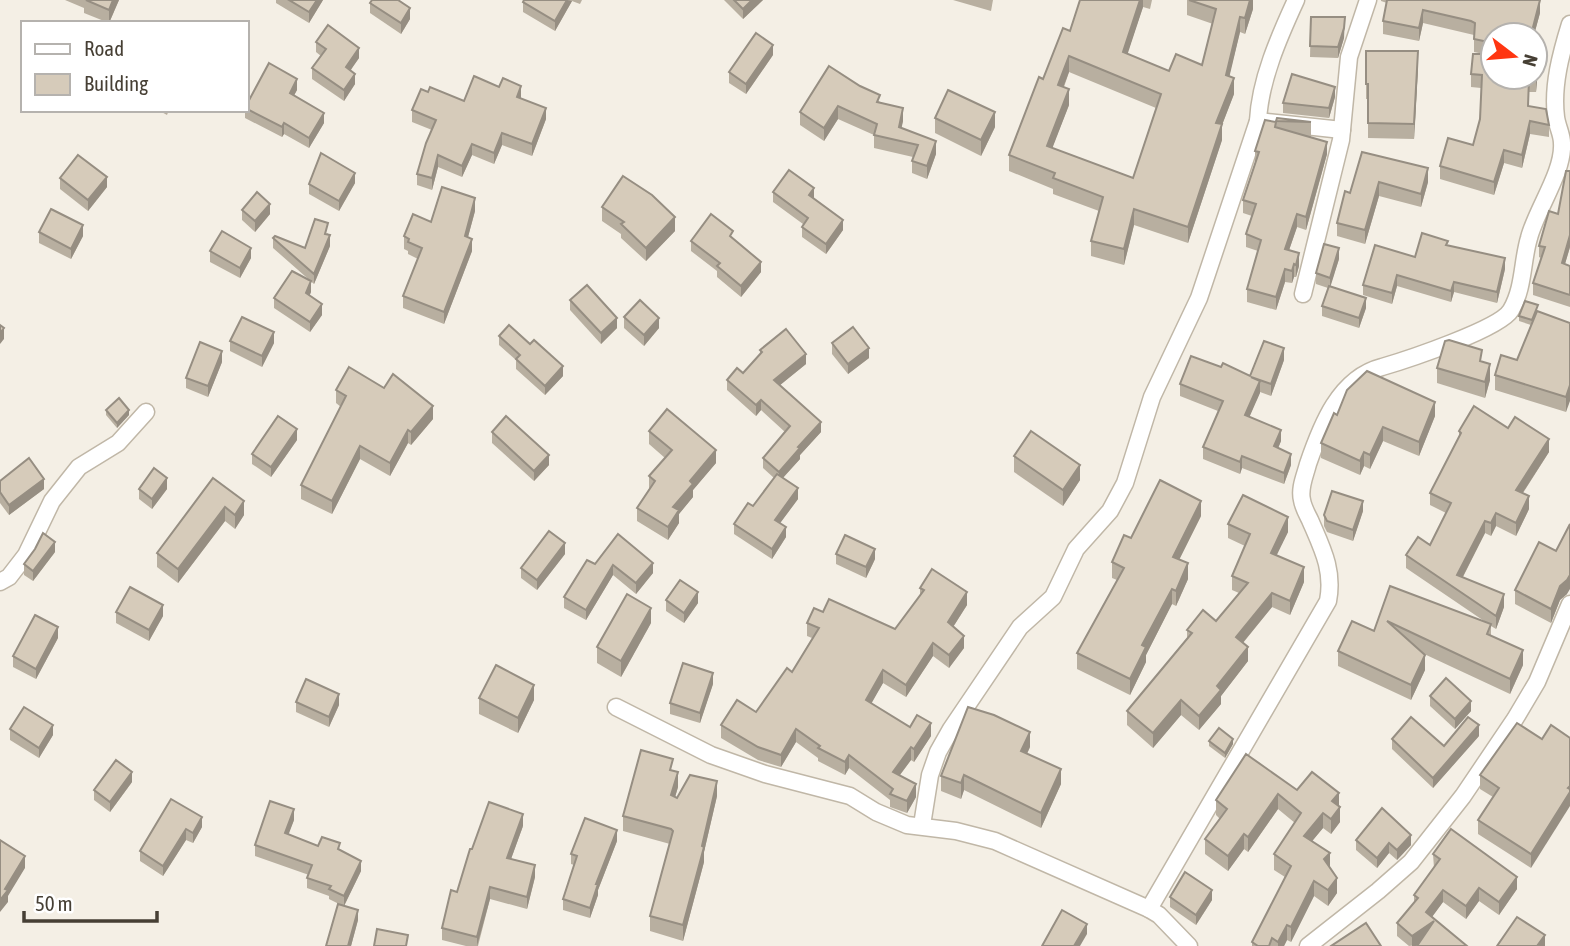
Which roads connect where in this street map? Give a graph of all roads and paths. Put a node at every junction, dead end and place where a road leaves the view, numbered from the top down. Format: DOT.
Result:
graph roads {
  1 [pos="1296,0"];
  2 [pos="1367,0"];
  3 [pos="1570,24"];
  4 [pos="1258,121"];
  5 [pos="1342,130"];
  6 [pos="1303,294"];
  7 [pos="146,412"];
  8 [pos="0,582"];
  9 [pos="1570,604"];
  10 [pos="616,708"];
  11 [pos="922,825"];
  12 [pos="1149,909"];
  13 [pos="1189,946"];
  14 [pos="1308,946"];
  1 -- 4 [label="street"];
  2 -- 5 [label="street"];
  3 -- 12 [label="street"];
  4 -- 5 [label="street"];
  4 -- 11 [label="street"];
  5 -- 6 [label="street"];
  7 -- 8 [label="street"];
  9 -- 14 [label="street"];
  10 -- 11 [label="street"];
  11 -- 12 [label="street"];
  12 -- 13 [label="street"];
}
